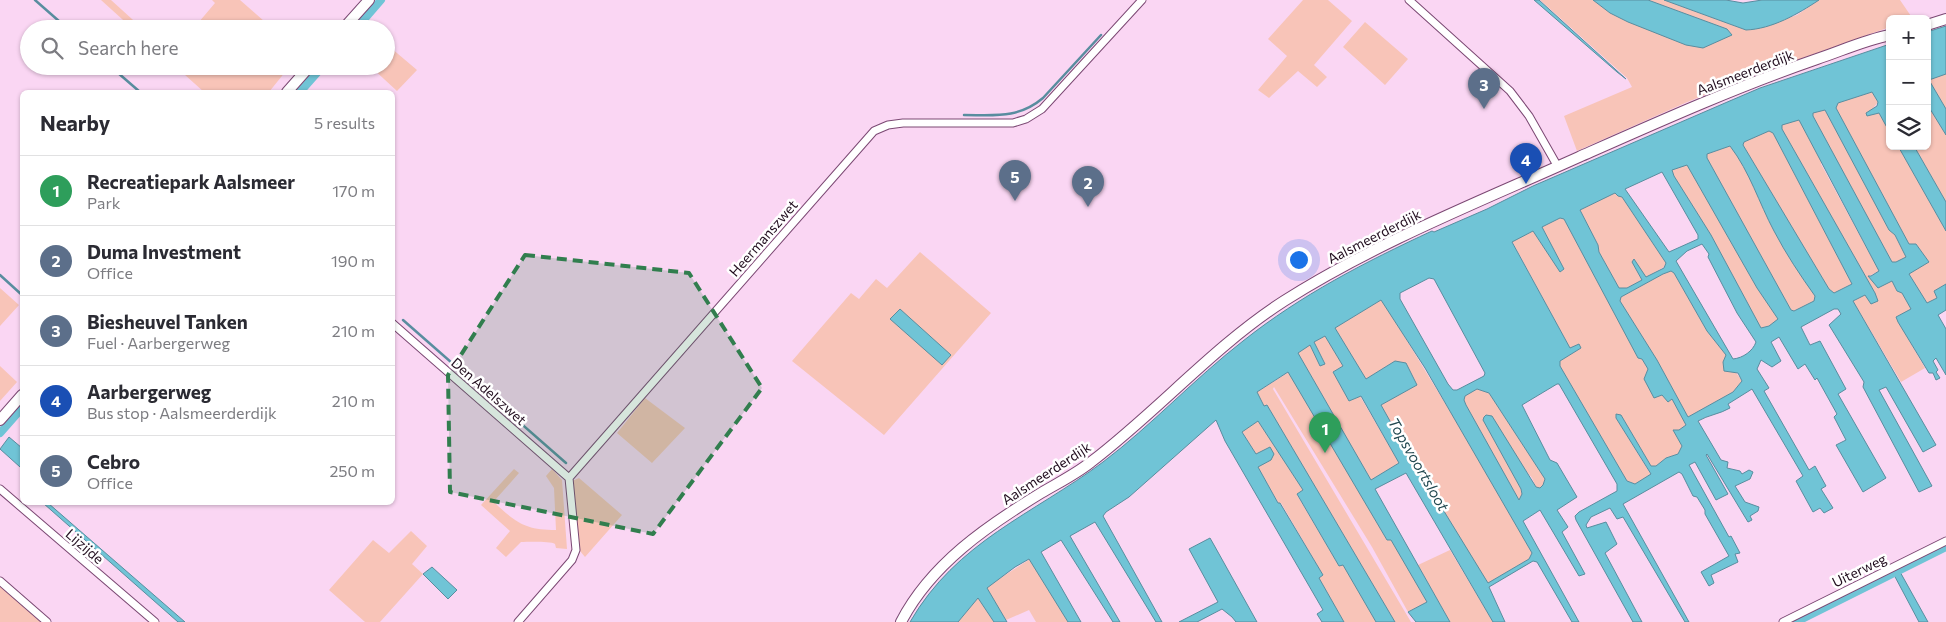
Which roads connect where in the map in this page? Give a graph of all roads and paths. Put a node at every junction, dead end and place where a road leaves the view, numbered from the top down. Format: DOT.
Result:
graph roads {
  1 [pos="369,0"];
  2 [pos="1142,0"];
  3 [pos="1409,0"];
  4 [pos="1946,19"];
  5 [pos="351,20"];
  6 [pos="1931,24"];
  7 [pos="1886,36"];
  8 [pos="302,75"];
  9 [pos="290,90"];
  10 [pos="1558,167"];
  11 [pos="395,326"];
  12 [pos="20,397"];
  13 [pos="0,420"];
  14 [pos="569,478"];
  15 [pos="0,489"];
  16 [pos="1946,541"];
  17 [pos="0,580"];
  18 [pos="47,622"];
  19 [pos="155,622"];
  20 [pos="518,622"];
  21 [pos="901,622"];
  22 [pos="1783,622"];
  1 -- 5 [label="street"];
  2 -- 14 [label="street, Heermanszwet"];
  3 -- 10 [label="street"];
  4 -- 6 [label="street"];
  7 -- 10 [label="street, Aalsmeerderdijk"];
  8 -- 9 [label="street"];
  10 -- 21 [label="street, Aalsmeerderdijk"];
  11 -- 14 [label="street, Den Adelszwet"];
  12 -- 13 [label="street"];
  14 -- 20 [label="street"];
  15 -- 19 [label="street, Lijzijde"];
  16 -- 22 [label="street, Uiterweg"];
  17 -- 18 [label="street"];
}
